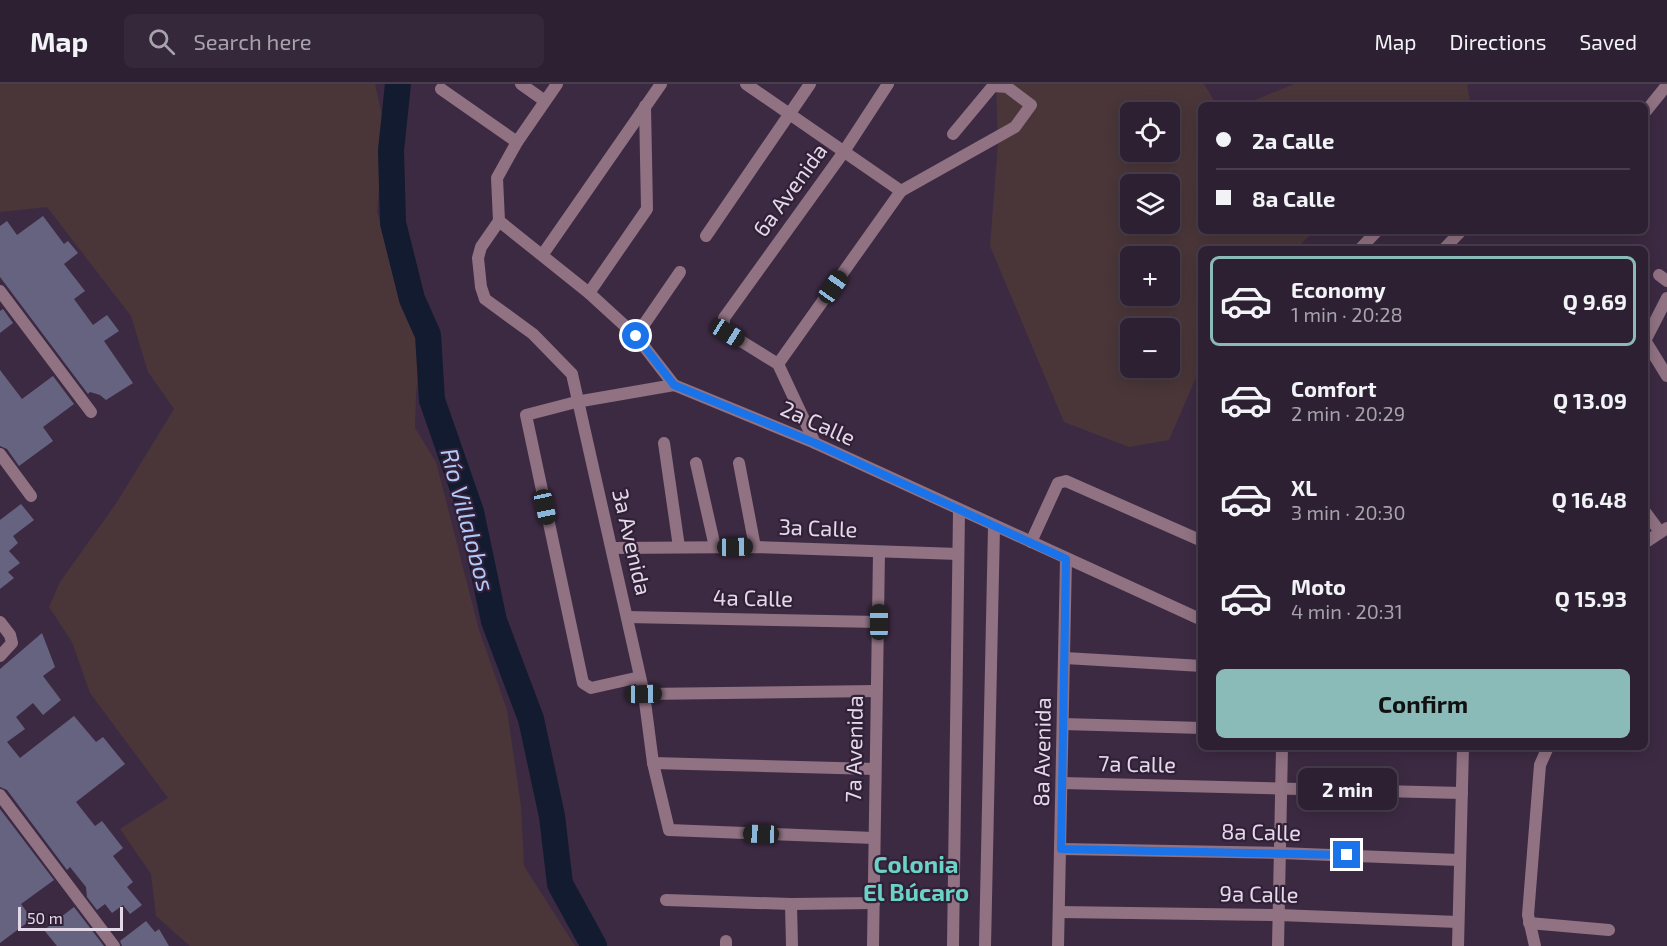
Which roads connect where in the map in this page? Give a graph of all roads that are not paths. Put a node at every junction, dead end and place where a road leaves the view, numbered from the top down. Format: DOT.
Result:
graph roads {
  1 [pos="521,84"];
  2 [pos="557,84"];
  3 [pos="661,84"];
  4 [pos="746,84"];
  5 [pos="810,84"];
  6 [pos="888,84"];
  7 [pos="1667,86"];
  8 [pos="441,89"];
  9 [pos="545,101"];
  10 [pos="645,106"];
  11 [pos="1648,109"];
  12 [pos="789,116"];
  13 [pos="953,134"];
  14 [pos="517,142"];
  15 [pos="843,153"];
  16 [pos="901,191"];
  17 [pos="499,221"];
  18 [pos="1374,234"];
  19 [pos="1458,234"];
  20 [pos="706,236"];
  21 [pos="1363,246"];
  22 [pos="1447,246"];
  23 [pos="543,254"];
  24 [pos="680,272"];
  25 [pos="0,291"];
  26 [pos="589,293"];
  27 [pos="1667,298"];
  28 [pos="636,336"];
  29 [pos="1648,336"];
  30 [pos="1648,343"];
  31 [pos="778,364"];
  32 [pos="1667,376"];
  33 [pos="674,385"];
  34 [pos="576,402"];
  35 [pos="91,412"];
  36 [pos="664,443"];
  37 [pos="815,443"];
  38 [pos="0,454"];
  39 [pos="696,463"];
  40 [pos="739,463"];
  41 [pos="31,496"];
  42 [pos="958,511"];
  43 [pos="1648,515"];
  44 [pos="994,527"];
  45 [pos="1663,530"];
  46 [pos="1198,539"];
  47 [pos="1648,541"];
  48 [pos="1031,542"];
  49 [pos="679,547"];
  50 [pos="715,547"];
  51 [pos="755,547"];
  52 [pos="612,548"];
  53 [pos="879,552"];
  54 [pos="958,554"];
  55 [pos="1066,559"];
  56 [pos="627,617"];
  57 [pos="1198,618"];
  58 [pos="0,622"];
  59 [pos="879,622"];
  60 [pos="0,656"];
  61 [pos="1065,658"];
  62 [pos="1198,666"];
  63 [pos="639,678"];
  64 [pos="876,691"];
  65 [pos="644,694"];
  66 [pos="1063,724"];
  67 [pos="1198,728"];
  68 [pos="1282,750"];
  69 [pos="1463,750"];
  70 [pos="1547,750"];
  71 [pos="653,763"];
  72 [pos="875,769"];
  73 [pos="1062,783"];
  74 [pos="1281,788"];
  75 [pos="1462,793"];
  76 [pos="0,795"];
  77 [pos="874,838"];
  78 [pos="1061,849"];
  79 [pos="1280,853"];
  80 [pos="1460,860"];
  81 [pos="666,900"];
  82 [pos="874,903"];
  83 [pos="791,904"];
  84 [pos="1059,912"];
  85 [pos="1279,915"];
  86 [pos="1458,922"];
  87 [pos="1529,923"];
  88 [pos="1609,930"];
  89 [pos="114,946"];
  90 [pos="792,946"];
  91 [pos="873,946"];
  92 [pos="953,946"];
  93 [pos="985,946"];
  94 [pos="1058,946"];
  95 [pos="1278,946"];
  96 [pos="1458,946"];
  97 [pos="1535,946"];
  1 -- 9 [label="street"];
  2 -- 9 [label="street"];
  3 -- 10 [label="street"];
  4 -- 12 [label="street"];
  5 -- 12 [label="street"];
  6 -- 15 [label="street, 6a Avenida"];
  7 -- 11 [label="street"];
  8 -- 14 [label="street"];
  9 -- 14 [label="street"];
  10 -- 23 [label="street"];
  10 -- 26 [label="street"];
  12 -- 15 [label="street"];
  12 -- 20 [label="street"];
  13 -- 16 [label="street"];
  14 -- 17 [label="street"];
  15 -- 16 [label="street"];
  15 -- 31 [label="street, 6a Avenida"];
  16 -- 31 [label="street"];
  17 -- 23 [label="street, 2a Calle"];
  17 -- 34 [label="street, 3a Avenida"];
  18 -- 21 [label="street"];
  19 -- 22 [label="street"];
  23 -- 26 [label="street, 2a Calle"];
  24 -- 28 [label="street"];
  25 -- 35 [label="street"];
  26 -- 28 [label="street, 2a Calle"];
  27 -- 29 [label="street"];
  28 -- 33 [label="street, 2a Calle"];
  30 -- 32 [label="street"];
  31 -- 37 [label="street"];
  33 -- 34 [label="street"];
  33 -- 37 [label="street, 2a Calle"];
  34 -- 52 [label="street, 3a Avenida"];
  34 -- 63 [label="street"];
  36 -- 49 [label="street"];
  37 -- 42 [label="street, 2a Calle"];
  38 -- 41 [label="street"];
  39 -- 50 [label="street"];
  40 -- 51 [label="street"];
  42 -- 44 [label="street, 2a Calle"];
  42 -- 54 [label="street"];
  43 -- 45 [label="street"];
  44 -- 48 [label="street, 2a Calle"];
  44 -- 93 [label="street"];
  45 -- 47 [label="street"];
  46 -- 48 [label="street"];
  48 -- 55 [label="street, 2a Calle"];
  49 -- 50 [label="street, 3a Calle"];
  49 -- 52 [label="street, 3a Calle"];
  50 -- 51 [label="street, 3a Calle"];
  51 -- 53 [label="street, 3a Calle"];
  52 -- 56 [label="street, 3a Avenida"];
  53 -- 54 [label="street, 3a Calle"];
  53 -- 59 [label="street, 7a Avenida"];
  54 -- 92 [label="street"];
  55 -- 57 [label="street, 2a Calle"];
  55 -- 61 [label="street, 8a Avenida"];
  56 -- 59 [label="street, 4a Calle"];
  56 -- 63 [label="street, 3a Avenida"];
  58 -- 60 [label="street"];
  59 -- 64 [label="street, 7a Avenida"];
  61 -- 62 [label="street"];
  61 -- 66 [label="street, 8a Avenida"];
  63 -- 65 [label="street, 3a Avenida"];
  64 -- 65 [label="street"];
  64 -- 72 [label="street, 7a Avenida"];
  65 -- 71 [label="street, 3a Avenida"];
  66 -- 67 [label="street"];
  66 -- 73 [label="street, 8a Avenida"];
  68 -- 74 [label="street"];
  69 -- 75 [label="street"];
  70 -- 87 [label="street"];
  71 -- 72 [label="street"];
  71 -- 77 [label="street, 3a Avenida"];
  72 -- 77 [label="street, 7a Avenida"];
  73 -- 74 [label="street, 7a Calle"];
  73 -- 78 [label="street, 8a Avenida"];
  74 -- 75 [label="street, 7a Calle"];
  74 -- 79 [label="street"];
  75 -- 80 [label="street"];
  76 -- 89 [label="street"];
  77 -- 82 [label="street, 7a Avenida"];
  78 -- 79 [label="street, 8a Calle"];
  78 -- 84 [label="street, 8a Avenida"];
  79 -- 80 [label="street, 8a Calle"];
  79 -- 85 [label="street"];
  80 -- 86 [label="street"];
  81 -- 83 [label="street"];
  82 -- 83 [label="street"];
  82 -- 91 [label="street, 7a Avenida"];
  83 -- 90 [label="street"];
  84 -- 85 [label="street, 9a Calle"];
  84 -- 94 [label="street, 8a Avenida"];
  85 -- 86 [label="street, 9a Calle"];
  85 -- 95 [label="street"];
  86 -- 96 [label="street"];
  87 -- 88 [label="street"];
  87 -- 97 [label="street"];
}
